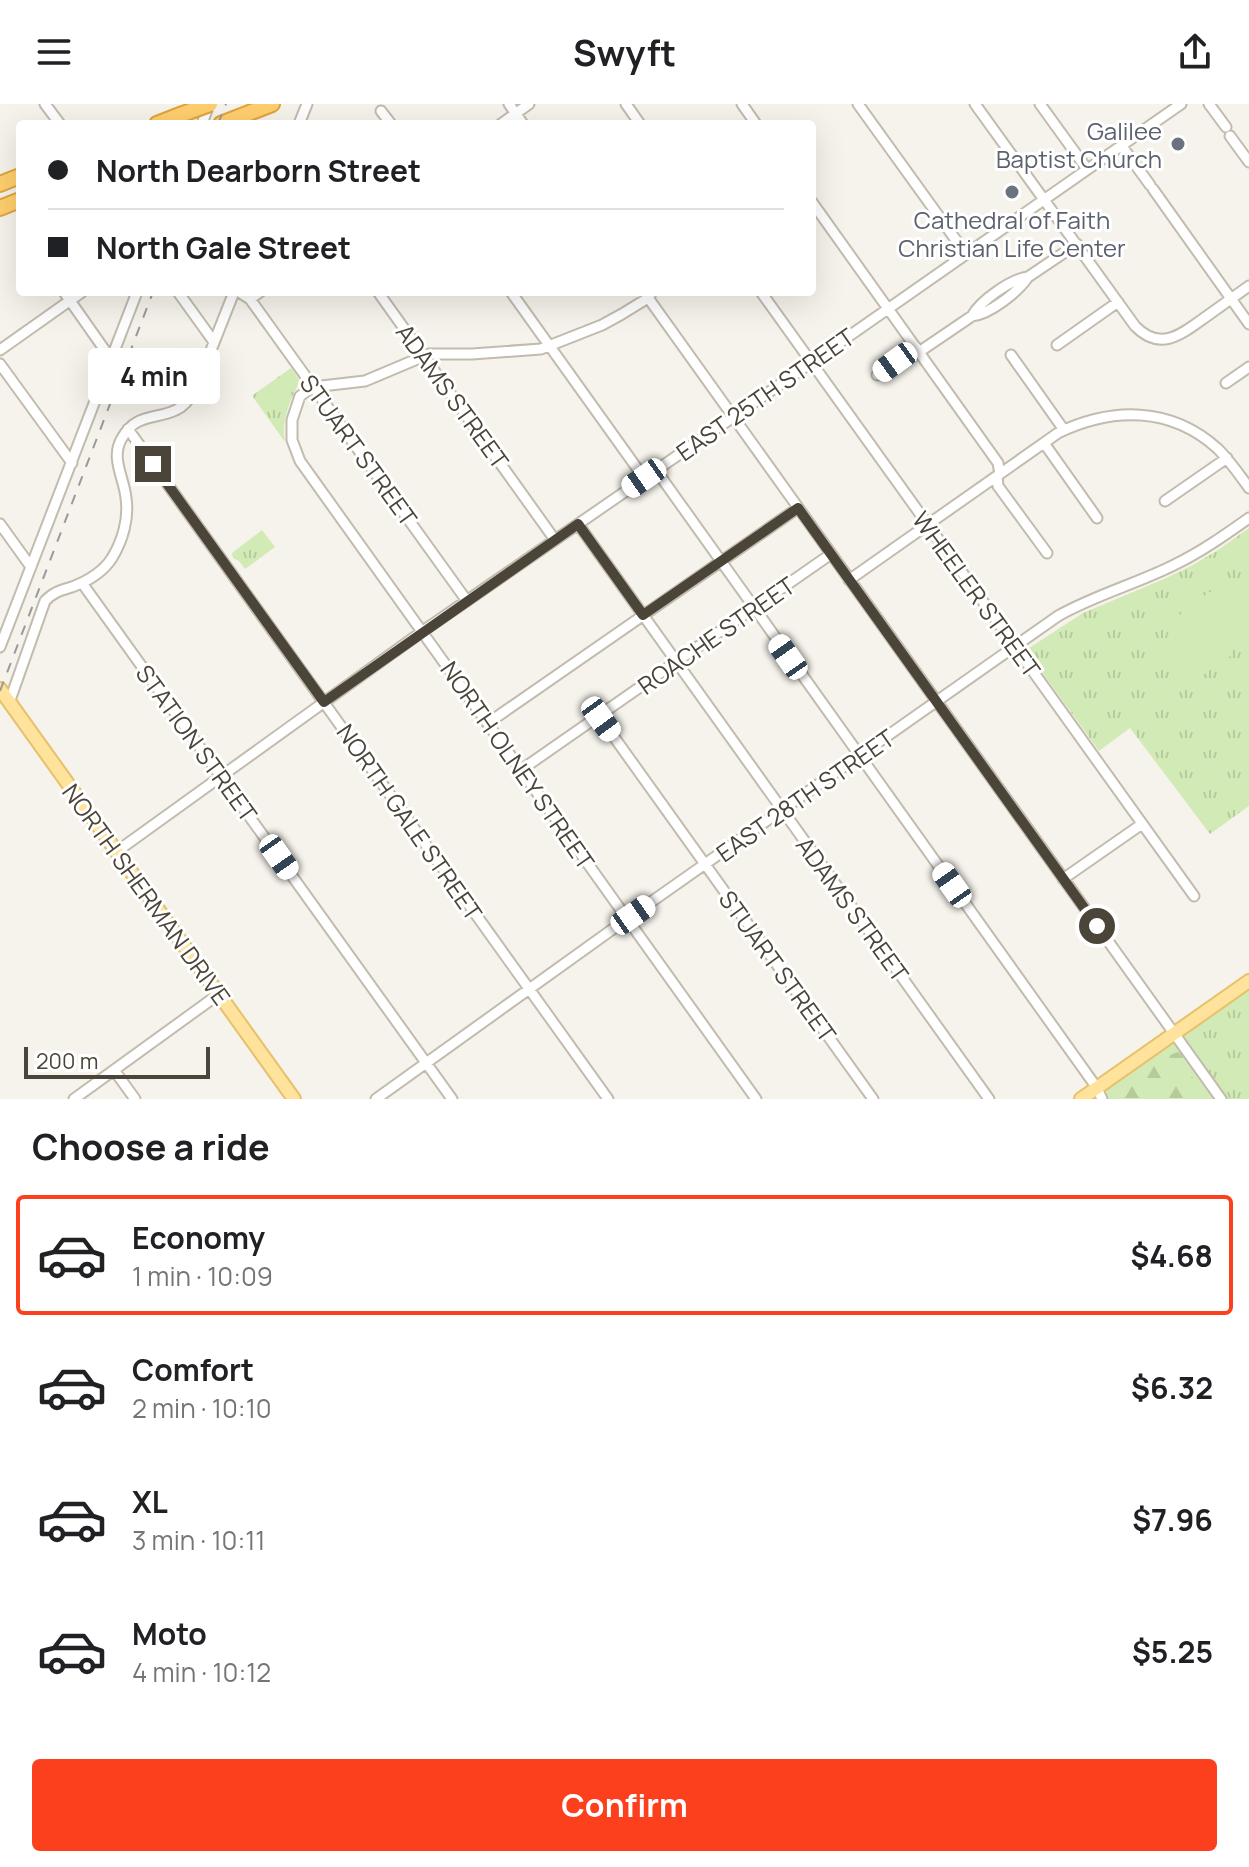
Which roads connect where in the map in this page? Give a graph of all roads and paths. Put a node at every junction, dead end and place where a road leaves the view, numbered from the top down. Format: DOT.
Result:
graph roads {
  1 [pos="210,104"];
  2 [pos="272,104"];
  3 [pos="509,104"];
  4 [pos="529,104"];
  5 [pos="858,104"];
  6 [pos="975,104"];
  7 [pos="1040,104"];
  8 [pos="1181,104"];
  9 [pos="1209,104"];
  10 [pos="381,111"];
  11 [pos="516,113"];
  12 [pos="167,120"];
  13 [pos="231,120"];
  14 [pos="388,120"];
  15 [pos="506,120"];
  16 [pos="520,120"];
  17 [pos="1121,145"];
  18 [pos="1249,162"];
  19 [pos="1087,169"];
  20 [pos="1044,199"];
  21 [pos="816,208"];
  22 [pos="1077,244"];
  23 [pos="966,254"];
  24 [pos="1249,286"];
  25 [pos="67,296"];
  26 [pos="135,296"];
  27 [pos="181,296"];
  28 [pos="234,296"];
  29 [pos="244,296"];
  30 [pos="254,296"];
  31 [pos="381,296"];
  32 [pos="514,296"];
  33 [pos="645,296"];
  34 [pos="649,296"];
  35 [pos="764,296"];
  36 [pos="250,299"];
  37 [pos="1231,299"];
  38 [pos="1118,302"];
  39 [pos="889,308"];
  40 [pos="1249,324"];
  41 [pos="214,342"];
  42 [pos="1057,345"];
  43 [pos="550,346"];
  44 [pos="918,349"];
  45 [pos="0,350"];
  46 [pos="1011,355"];
  47 [pos="424,356"];
  48 [pos="111,359"];
  49 [pos="812,362"];
  50 [pos="0,364"];
  51 [pos="1249,367"];
  52 [pos="877,375"];
  53 [pos="1226,383"];
  54 [pos="313,387"];
  55 [pos="733,417"];
  56 [pos="128,429"];
  57 [pos="1064,430"];
  58 [pos="1044,443"];
  59 [pos="1227,458"];
  60 [pos="72,463"];
  61 [pos="656,470"];
  62 [pos="998,475"];
  63 [pos="644,478"];
  64 [pos="1249,488"];
  65 [pos="1165,501"];
  66 [pos="798,508"];
  67 [pos="1097,518"];
  68 [pos="1249,518"];
  69 [pos="0,524"];
  70 [pos="578,524"];
  71 [pos="927,525"];
  72 [pos="555,540"];
  73 [pos="1047,553"];
  74 [pos="831,554"];
  75 [pos="721,562"];
  76 [pos="31,567"];
  77 [pos="849,580"];
  78 [pos="82,583"];
  79 [pos="467,601"];
  80 [pos="754,609"];
  81 [pos="643,615"];
  82 [pos="423,631"];
  83 [pos="0,647"];
  84 [pos="1015,647"];
  85 [pos="676,662"];
  86 [pos="0,689"];
  87 [pos="324,702"];
  88 [pos="937,702"];
  89 [pos="9,703"];
  90 [pos="599,716"];
  91 [pos="488,723"];
  92 [pos="860,757"];
  93 [pos="521,770"];
  94 [pos="221,776"];
  95 [pos="783,810"];
  96 [pos="1142,824"];
  97 [pos="116,852"];
  98 [pos="705,864"];
  99 [pos="1063,879"];
  100 [pos="1194,896"];
  101 [pos="628,919"];
  102 [pos="1249,981"];
  103 [pos="529,989"];
  104 [pos="219,994"];
  105 [pos="1174,1033"];
  106 [pos="426,1063"];
  107 [pos="114,1070"];
  108 [pos="1099,1093"];
  109 [pos="74,1099"];
  110 [pos="135,1099"];
  111 [pos="294,1099"];
  112 [pos="376,1099"];
  113 [pos="452,1099"];
  114 [pos="608,1099"];
  115 [pos="756,1099"];
  116 [pos="873,1099"];
  117 [pos="989,1099"];
  118 [pos="1081,1099"];
  119 [pos="1221,1099"];
  1 -- 12 [label="highway, bridge"];
  2 -- 13 [label="highway"];
  3 -- 11 [label="street"];
  4 -- 11 [label="street"];
  5 -- 23 [label="street"];
  6 -- 20 [label="street"];
  7 -- 19 [label="street"];
  8 -- 17 [label="street, EAST 25TH STREET"];
  9 -- 18 [label="street"];
  10 -- 14 [label="street"];
  11 -- 15 [label="street"];
  11 -- 16 [label="street"];
  17 -- 19 [label="street, EAST 25TH STREET"];
  17 -- 37 [label="street"];
  19 -- 20 [label="street, EAST 25TH STREET"];
  20 -- 22 [label="street"];
  20 -- 23 [label="street, EAST 25TH STREET"];
  21 -- 39 [label="street"];
  22 -- 38 [label="street"];
  22 -- 44 [label="street"];
  23 -- 39 [label="street, EAST 25TH STREET"];
  24 -- 37 [label="street"];
  25 -- 45 [label="street"];
  25 -- 48 [label="street"];
  26 -- 48 [label="street"];
  27 -- 41 [label="street"];
  28 -- 41 [label="street"];
  29 -- 36 [label="street"];
  30 -- 36 [label="street"];
  31 -- 47 [label="street, ADAMS STREET"];
  32 -- 43 [label="street"];
  33 -- 43 [label="street"];
  34 -- 55 [label="street"];
  35 -- 49 [label="street, WHEELER STREET"];
  36 -- 54 [label="street, STUART STREET"];
  37 -- 38 [label="street"];
  37 -- 40 [label="street"];
  38 -- 42 [label="street"];
  39 -- 44 [label="street"];
  39 -- 49 [label="street, EAST 25TH STREET"];
  41 -- 56 [label="street"];
  43 -- 47 [label="street"];
  43 -- 63 [label="street"];
  44 -- 52 [label="street"];
  44 -- 62 [label="street"];
  46 -- 57 [label="street"];
  47 -- 54 [label="street"];
  47 -- 72 [label="street, ADAMS STREET"];
  48 -- 60 [label="street"];
  49 -- 55 [label="street, EAST 25TH STREET"];
  49 -- 71 [label="street, WHEELER STREET"];
  50 -- 60 [label="street"];
  51 -- 53 [label="street"];
  54 -- 79 [label="street, STUART STREET"];
  54 -- 82 [label="street, NORTH OLNEY STREET"];
  55 -- 61 [label="street, EAST 25TH STREET"];
  55 -- 66 [label="street"];
  56 -- 78 [label="street"];
  56 -- 87 [label="street, NORTH GALE STREET"];
  57 -- 58 [label="street"];
  57 -- 59 [label="street"];
  58 -- 62 [label="street"];
  58 -- 67 [label="street"];
  59 -- 64 [label="street"];
  59 -- 65 [label="street"];
  60 -- 76 [label="street"];
  61 -- 63 [label="street, EAST 25TH STREET"];
  61 -- 75 [label="street"];
  62 -- 71 [label="street"];
  62 -- 73 [label="street"];
  63 -- 70 [label="street, EAST 25TH STREET"];
  66 -- 74 [label="street"];
  66 -- 75 [label="street"];
  68 -- 84 [label="street, EAST 28TH STREET"];
  69 -- 76 [label="street"];
  70 -- 72 [label="street, EAST 25TH STREET"];
  70 -- 81 [label="street, ADAMS STREET"];
  71 -- 77 [label="street"];
  71 -- 84 [label="street, WHEELER STREET"];
  72 -- 79 [label="street, EAST 25TH STREET"];
  74 -- 77 [label="street"];
  74 -- 80 [label="street, ROACHE STREET"];
  75 -- 80 [label="street"];
  75 -- 81 [label="street"];
  76 -- 83 [label="street"];
  77 -- 88 [label="street"];
  78 -- 89 [label="street"];
  78 -- 94 [label="street, STATION STREET"];
  79 -- 82 [label="street, EAST 25TH STREET"];
  80 -- 85 [label="street, ROACHE STREET"];
  80 -- 92 [label="street"];
  81 -- 85 [label="street, ADAMS STREET"];
  81 -- 91 [label="street"];
  82 -- 87 [label="street, EAST 25TH STREET"];
  82 -- 91 [label="street, NORTH OLNEY STREET"];
  84 -- 88 [label="street, EAST 28TH STREET"];
  84 -- 96 [label="street, WHEELER STREET"];
  85 -- 90 [label="street, ROACHE STREET"];
  85 -- 95 [label="street, ADAMS STREET"];
  86 -- 89 [label="main road, NORTH SHERMAN DRIVE"];
  87 -- 94 [label="street, EAST 25TH STREET"];
  87 -- 103 [label="street, NORTH GALE STREET"];
  88 -- 92 [label="street, EAST 28TH STREET"];
  88 -- 99 [label="street"];
  89 -- 97 [label="main road, NORTH SHERMAN DRIVE"];
  90 -- 93 [label="street, ROACHE STREET"];
  90 -- 98 [label="street, STUART STREET"];
  91 -- 93 [label="street, NORTH OLNEY STREET"];
  92 -- 95 [label="street, EAST 28TH STREET"];
  92 -- 108 [label="street"];
  93 -- 101 [label="street, NORTH OLNEY STREET"];
  94 -- 97 [label="street, EAST 25TH STREET"];
  94 -- 106 [label="street, STATION STREET"];
  95 -- 98 [label="street, EAST 28TH STREET"];
  95 -- 117 [label="street, ADAMS STREET"];
  96 -- 99 [label="street"];
  96 -- 100 [label="street, WHEELER STREET"];
  97 -- 104 [label="main road, NORTH SHERMAN DRIVE"];
  98 -- 101 [label="street, EAST 28TH STREET"];
  98 -- 116 [label="street, STUART STREET"];
  99 -- 105 [label="street"];
  101 -- 103 [label="street, EAST 28TH STREET"];
  101 -- 115 [label="street, NORTH OLNEY STREET"];
  102 -- 105 [label="main road"];
  103 -- 106 [label="street, EAST 28TH STREET"];
  103 -- 114 [label="street, NORTH GALE STREET"];
  104 -- 107 [label="street"];
  104 -- 111 [label="main road, NORTH SHERMAN DRIVE"];
  105 -- 108 [label="main road"];
  105 -- 119 [label="street"];
  106 -- 112 [label="street, EAST 28TH STREET"];
  106 -- 113 [label="street, STATION STREET"];
  107 -- 109 [label="street"];
  107 -- 110 [label="street"];
  108 -- 118 [label="main road"];
}
